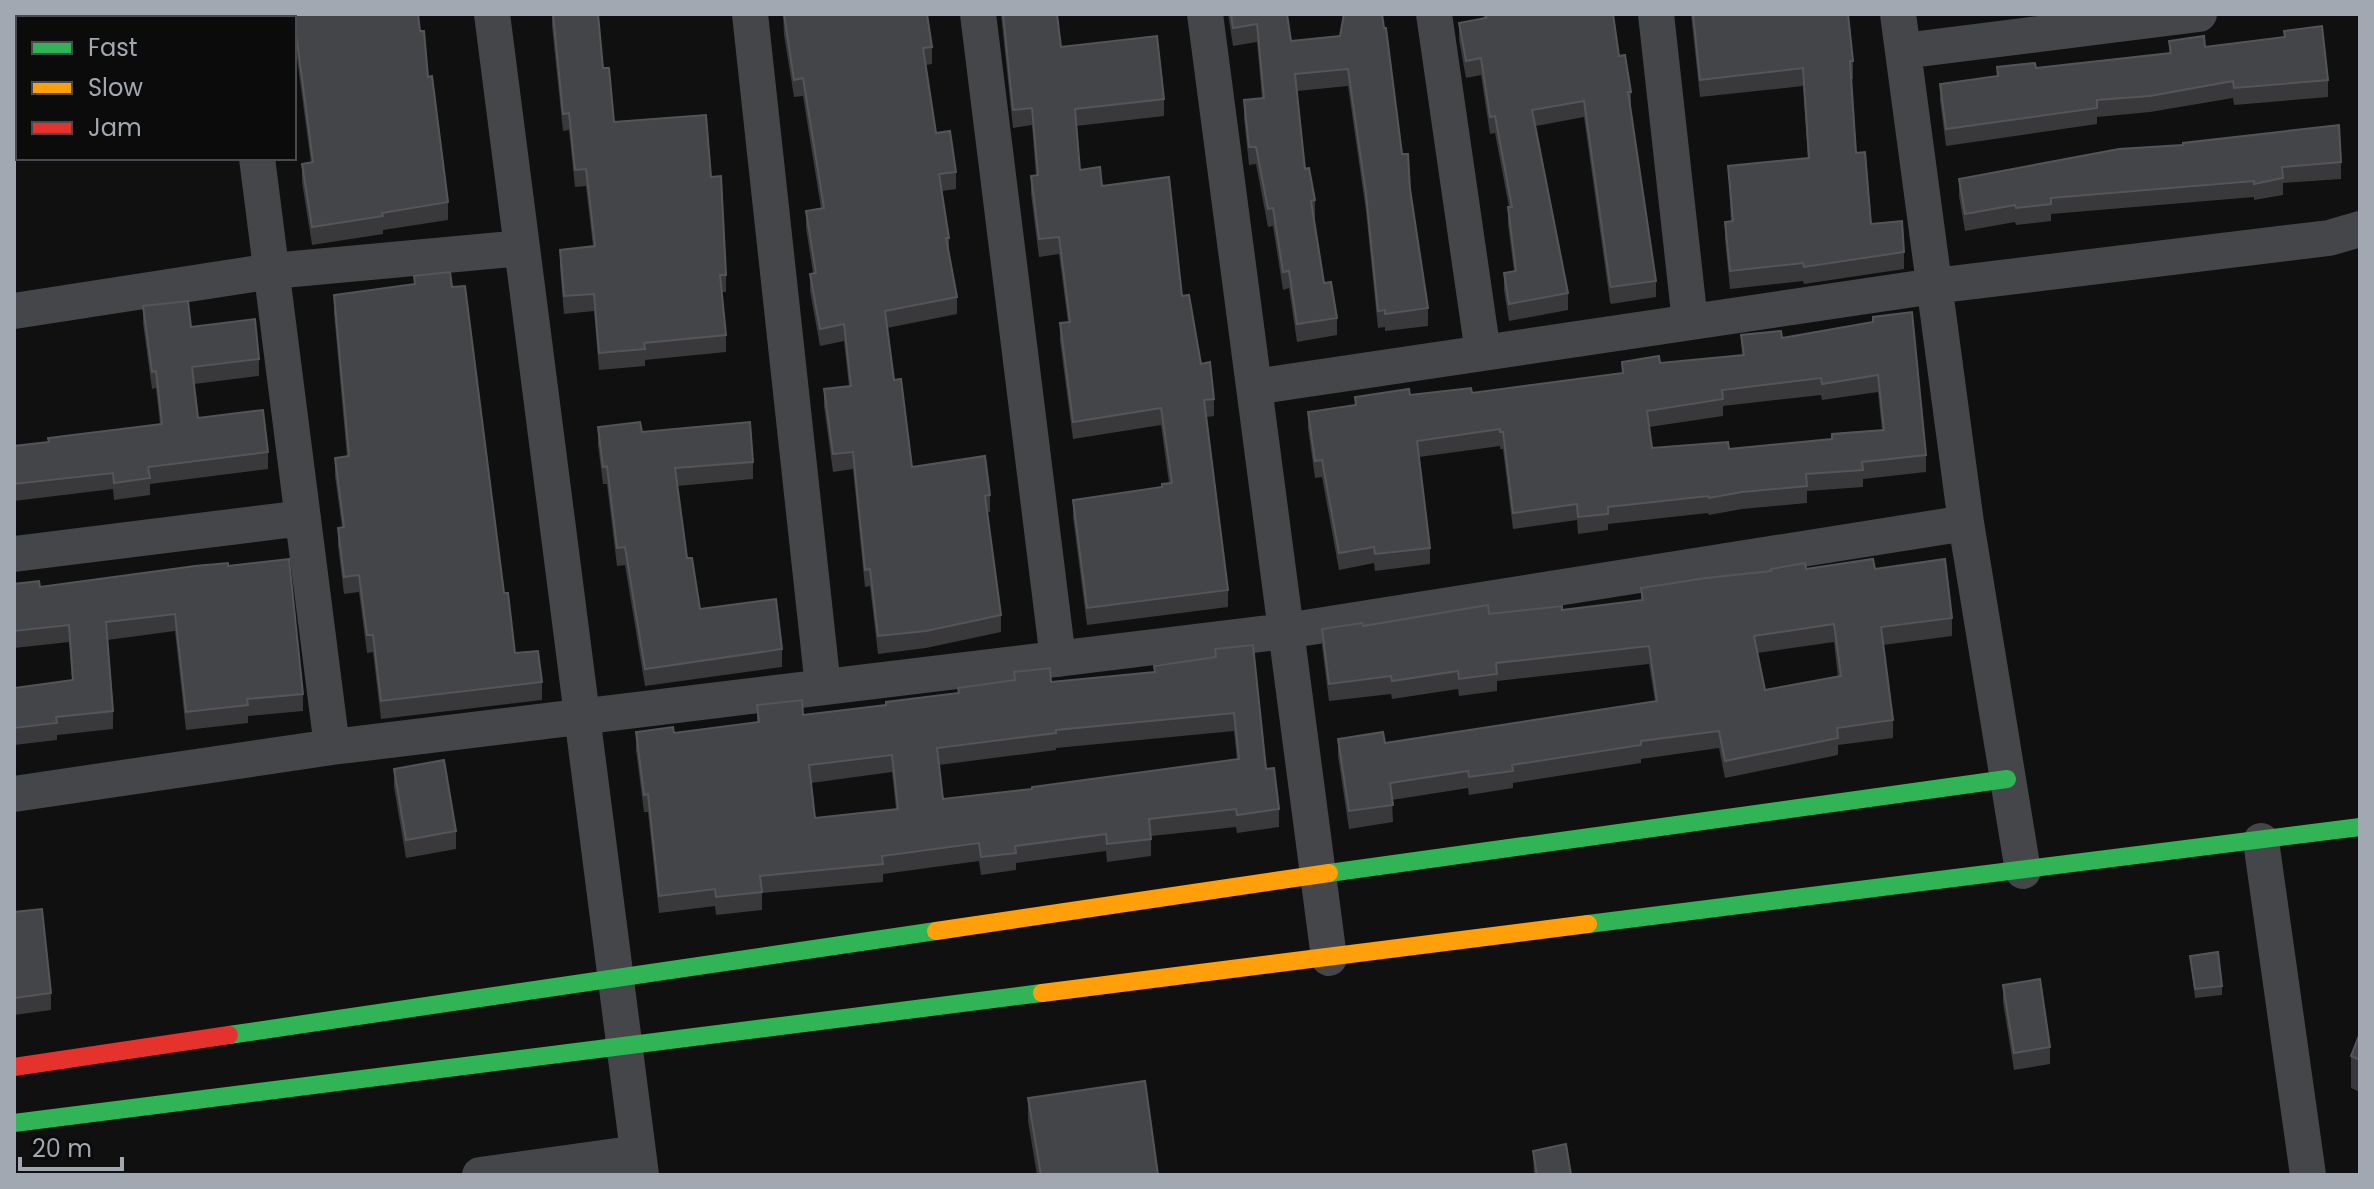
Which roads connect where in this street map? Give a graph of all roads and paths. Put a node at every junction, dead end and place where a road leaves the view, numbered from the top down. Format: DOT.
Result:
graph roads {
  1 [pos="492,14"];
  2 [pos="750,14"];
  3 [pos="978,14"];
  4 [pos="1205,14"];
  5 [pos="1434,14"];
  6 [pos="1656,14"];
  7 [pos="1898,14"];
  8 [pos="2199,14"];
  9 [pos="2122,19"];
  10 [pos="1903,51"];
  11 [pos="257,160"];
  12 [pos="2360,229"];
  13 [pos="522,248"];
  14 [pos="272,271"];
  15 [pos="1934,286"];
  16 [pos="14,311"];
  17 [pos="1690,322"];
  18 [pos="1483,353"];
  19 [pos="1254,387"];
  20 [pos="303,518"];
  21 [pos="1966,523"];
  22 [pos="14,554"];
  23 [pos="1286,631"];
  24 [pos="1058,659"];
  25 [pos="823,687"];
  26 [pos="582,716"];
  27 [pos="332,747"];
  28 [pos="2007,779"];
  29 [pos="14,794"];
  30 [pos="2360,827"];
  31 [pos="2261,841"];
  32 [pos="2023,871"];
  33 [pos="1318,874"];
  34 [pos="1329,958"];
  35 [pos="615,979"];
  36 [pos="624,1046"];
  37 [pos="14,1067"];
  38 [pos="14,1123"];
  39 [pos="639,1164"];
  40 [pos="480,1175"];
  41 [pos="2308,1175"];
  1 -- 13 [label="street"];
  2 -- 25 [label="street"];
  3 -- 24 [label="street"];
  4 -- 19 [label="street"];
  5 -- 18 [label="street"];
  6 -- 17 [label="street"];
  7 -- 10 [label="street"];
  8 -- 9 [label="street"];
  9 -- 10 [label="street"];
  10 -- 15 [label="street"];
  11 -- 14 [label="street"];
  12 -- 15 [label="street"];
  13 -- 14 [label="street"];
  13 -- 26 [label="street"];
  14 -- 16 [label="street"];
  14 -- 20 [label="street"];
  15 -- 17 [label="street"];
  15 -- 21 [label="street"];
  17 -- 18 [label="street"];
  18 -- 19 [label="street"];
  19 -- 23 [label="street"];
  20 -- 22 [label="street"];
  20 -- 27 [label="street"];
  21 -- 23 [label="street"];
  21 -- 28 [label="street"];
  23 -- 24 [label="street"];
  23 -- 33 [label="street"];
  24 -- 25 [label="street"];
  25 -- 26 [label="street"];
  26 -- 27 [label="street"];
  26 -- 35 [label="street"];
  27 -- 29 [label="street"];
  28 -- 32 [label="street"];
  28 -- 33 [label="street"];
  30 -- 31 [label="street"];
  31 -- 32 [label="street"];
  31 -- 41 [label="street"];
  32 -- 34 [label="street"];
  33 -- 34 [label="street"];
  33 -- 35 [label="street"];
  34 -- 36 [label="street"];
  35 -- 36 [label="street"];
  35 -- 37 [label="street"];
  36 -- 38 [label="street"];
  36 -- 39 [label="street"];
  39 -- 40 [label="street"];
}
